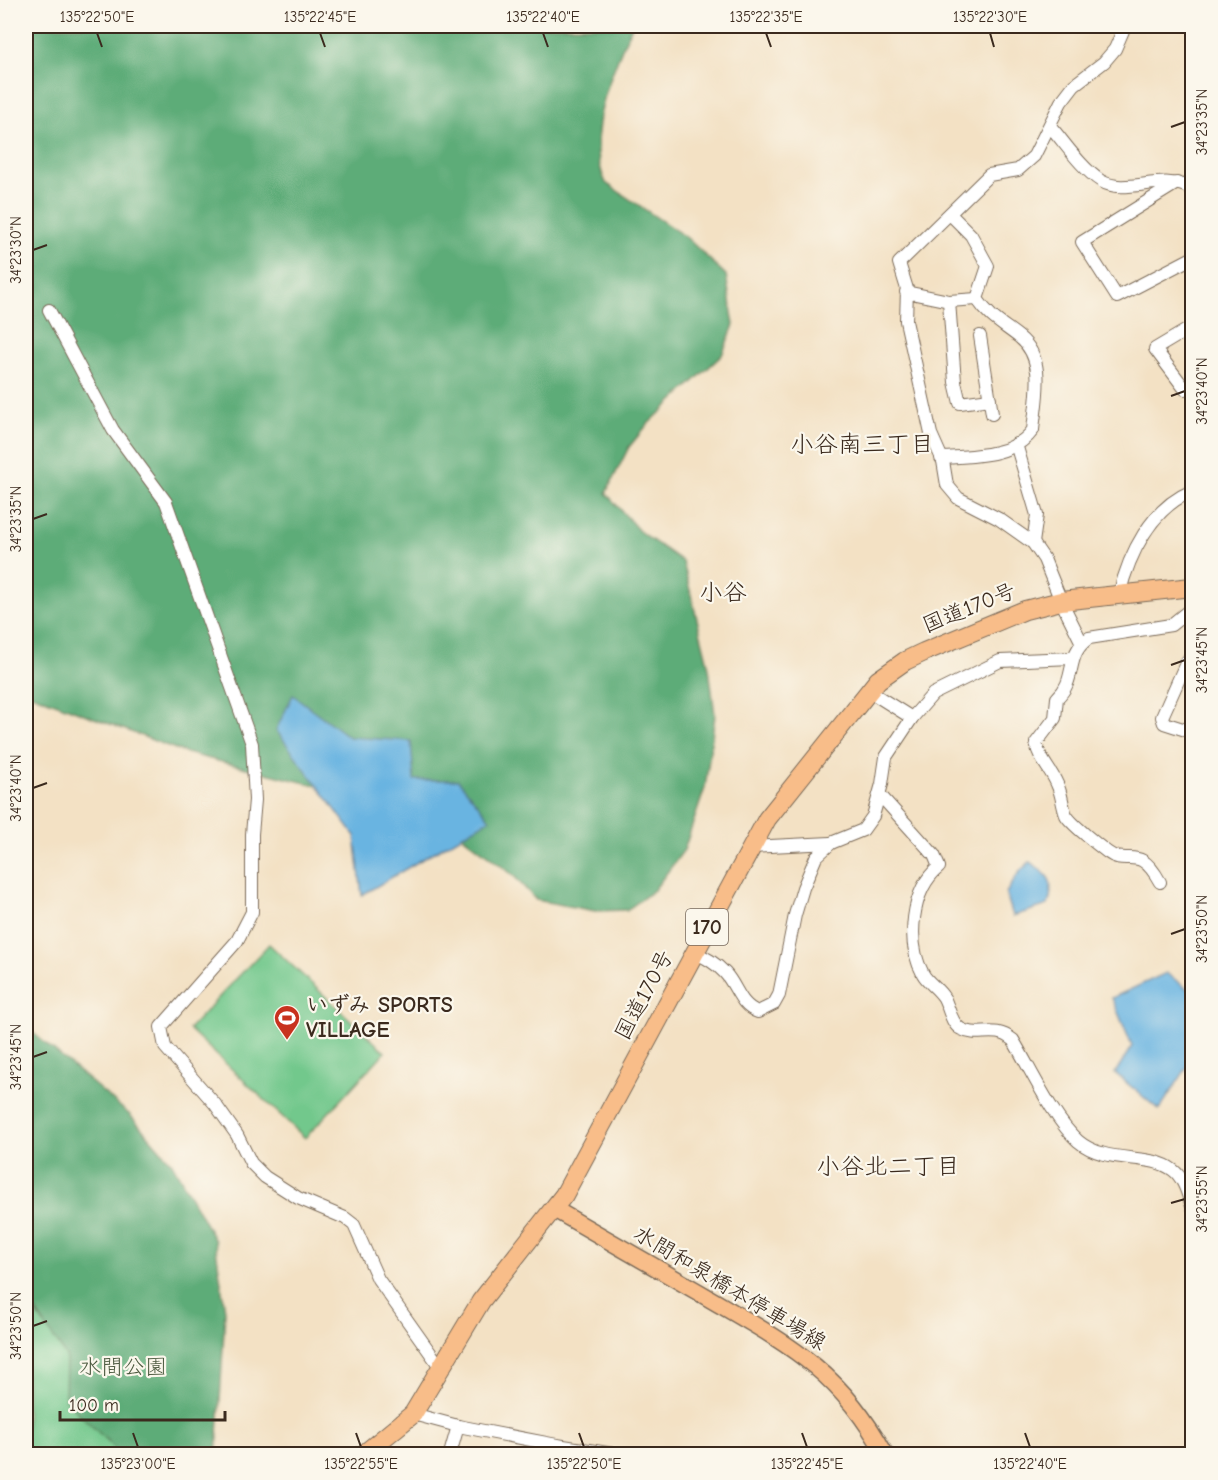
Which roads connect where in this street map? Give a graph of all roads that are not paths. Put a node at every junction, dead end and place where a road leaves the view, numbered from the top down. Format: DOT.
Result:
graph roads {
  1 [pos="1125,26"];
  2 [pos="1050,126"];
  3 [pos="1177,183"];
  4 [pos="1192,189"];
  5 [pos="950,214"];
  6 [pos="1192,258"];
  7 [pos="906,292"];
  8 [pos="977,299"];
  9 [pos="949,301"];
  10 [pos="49,310"];
  11 [pos="1192,327"];
  12 [pos="980,336"];
  13 [pos="1192,385"];
  14 [pos="990,399"];
  15 [pos="992,414"];
  16 [pos="1016,444"];
  17 [pos="941,458"];
  18 [pos="1192,491"];
  19 [pos="1034,543"];
  20 [pos="1192,587"];
  21 [pos="1119,595"];
  22 [pos="1061,601"];
  23 [pos="1192,608"];
  24 [pos="1082,643"];
  25 [pos="1072,658"];
  26 [pos="1192,660"];
  27 [pos="869,691"];
  28 [pos="912,718"];
  29 [pos="1192,732"];
  30 [pos="880,795"];
  31 [pos="831,843"];
  32 [pos="750,847"];
  33 [pos="1160,882"];
  34 [pos="694,952"];
  35 [pos="1192,1206"];
  36 [pos="554,1209"];
  37 [pos="441,1368"];
  38 [pos="413,1414"];
  39 [pos="458,1426"];
  40 [pos="556,1450"];
  41 [pos="364,1455"];
  42 [pos="450,1455"];
  43 [pos="614,1455"];
  44 [pos="885,1455"];
  1 -- 2 [label="street"];
  2 -- 3 [label="street"];
  2 -- 5 [label="street"];
  3 -- 4 [label="street"];
  3 -- 6 [label="street"];
  5 -- 7 [label="street"];
  5 -- 8 [label="street"];
  7 -- 9 [label="street"];
  7 -- 17 [label="street"];
  8 -- 9 [label="street"];
  8 -- 16 [label="street"];
  9 -- 14 [label="street"];
  10 -- 37 [label="street"];
  11 -- 13 [label="street"];
  12 -- 14 [label="street"];
  14 -- 15 [label="street"];
  16 -- 17 [label="street"];
  16 -- 19 [label="street"];
  17 -- 19 [label="street"];
  18 -- 21 [label="street"];
  19 -- 22 [label="street"];
  20 -- 21 [label="highway, 国道170号 / 170"];
  21 -- 22 [label="highway, 国道170号 / 170"];
  22 -- 24 [label="street"];
  22 -- 27 [label="highway, 国道170号 / 170"];
  23 -- 24 [label="street"];
  24 -- 25 [label="street"];
  25 -- 28 [label="street"];
  25 -- 33 [label="street"];
  26 -- 29 [label="street"];
  27 -- 28 [label="street"];
  27 -- 32 [label="highway, 国道170号 / 170"];
  28 -- 30 [label="street"];
  30 -- 31 [label="street"];
  30 -- 35 [label="street"];
  31 -- 32 [label="street"];
  31 -- 34 [label="street"];
  32 -- 34 [label="highway, 国道170号 / 170"];
  34 -- 36 [label="highway, 国道170号 / 170"];
  36 -- 37 [label="highway, 国道170号 / 170"];
  36 -- 44 [label="main road, 水間和泉橋本停車場線"];
  37 -- 38 [label="highway, 国道170号 / 170"];
  38 -- 39 [label="street"];
  38 -- 41 [label="highway, 国道170号 / 170"];
  39 -- 40 [label="street"];
  39 -- 42 [label="street"];
  40 -- 43 [label="street"];
}
